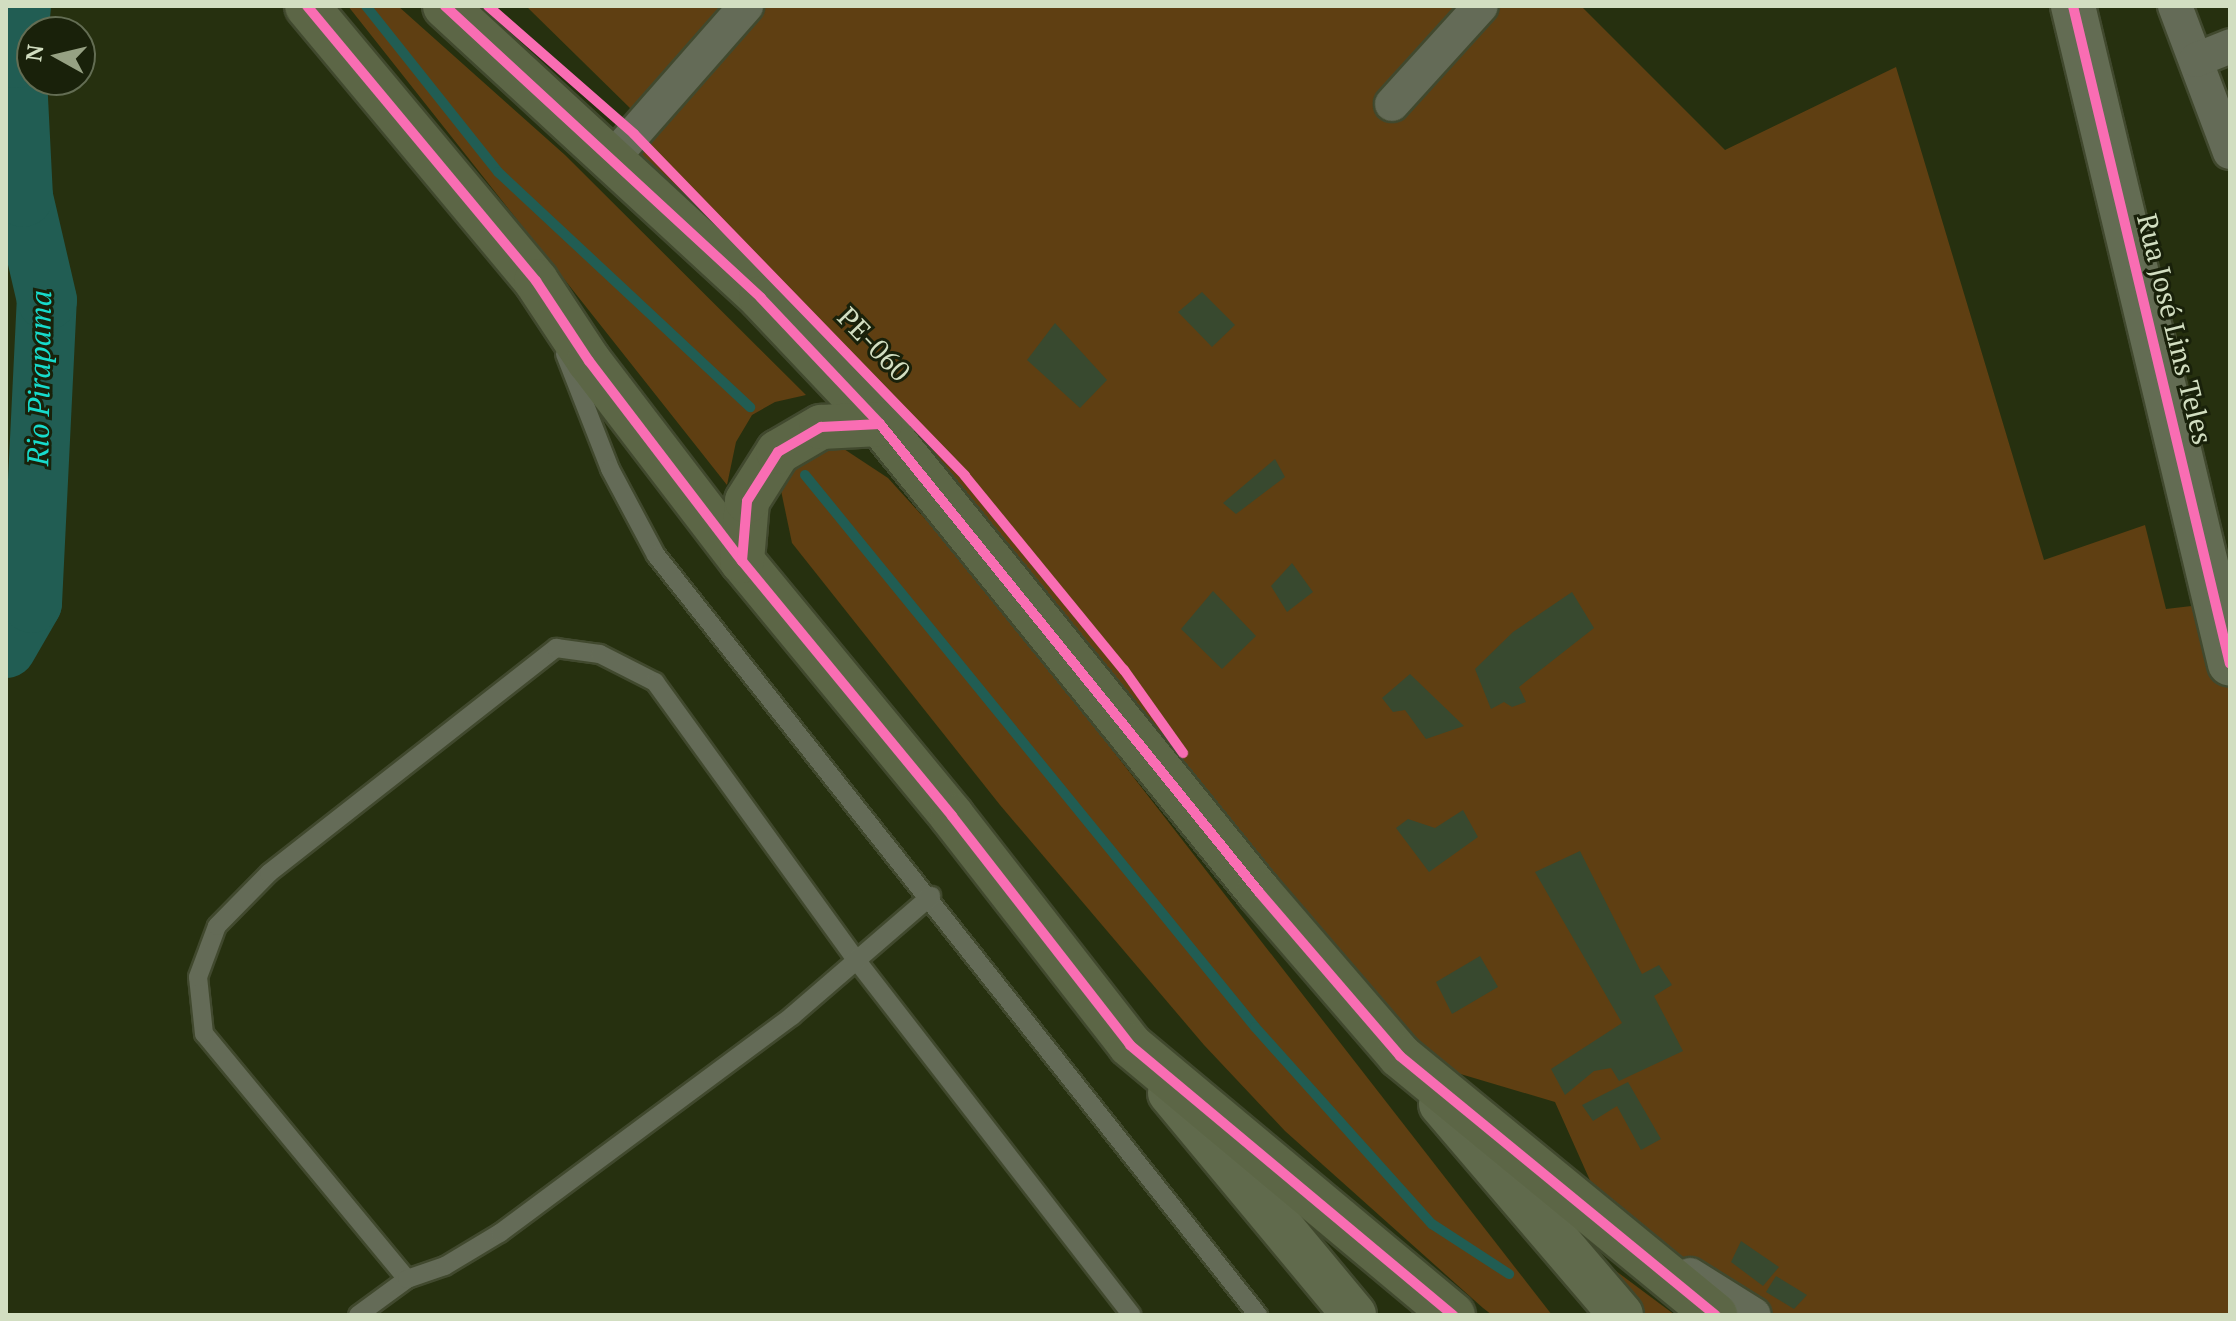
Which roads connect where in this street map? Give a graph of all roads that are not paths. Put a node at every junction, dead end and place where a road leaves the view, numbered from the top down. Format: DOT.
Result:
graph roads {
  1 [pos="307,6"];
  2 [pos="445,6"];
  3 [pos="746,6"];
  4 [pos="1481,6"];
  5 [pos="2073,6"];
  6 [pos="2175,6"];
  7 [pos="2230,46"];
  8 [pos="2196,60"];
  9 [pos="1392,104"];
  10 [pos="2230,152"];
  11 [pos="609,162"];
  12 [pos="536,281"];
  13 [pos="880,424"];
  14 [pos="742,561"];
  15 [pos="2223,601"];
  16 [pos="2230,664"];
  17 [pos="931,896"];
  18 [pos="857,961"];
  19 [pos="1130,1045"];
  20 [pos="1400,1056"];
  21 [pos="1613,1232"];
  22 [pos="407,1279"];
  23 [pos="358,1315"];
  24 [pos="1132,1315"];
  25 [pos="1258,1315"];
  26 [pos="1354,1315"];
  27 [pos="1453,1315"];
  28 [pos="1621,1315"];
  29 [pos="1715,1315"];
  30 [pos="1754,1315"];
  1 -- 12 [label="highway"];
  2 -- 11 [label="highway, PE-060"];
  3 -- 11 [label="street"];
  4 -- 9 [label="street"];
  5 -- 15 [label="street, Rua José Lins Teles"];
  6 -- 8 [label="street"];
  7 -- 8 [label="street"];
  8 -- 10 [label="street"];
  11 -- 13 [label="highway, PE-060"];
  12 -- 14 [label="highway"];
  12 -- 17 [label="lane"];
  13 -- 14 [label="highway"];
  13 -- 20 [label="highway, PE-060"];
  14 -- 19 [label="highway"];
  15 -- 16 [label="street, Rua José Lins Teles"];
  17 -- 18 [label="lane"];
  17 -- 25 [label="lane"];
  18 -- 22 [label="lane"];
  18 -- 22 [label="lane"];
  18 -- 24 [label="lane"];
  19 -- 26 [label="main road"];
  19 -- 27 [label="highway"];
  20 -- 21 [label="highway, PE-060"];
  20 -- 28 [label="main road"];
  21 -- 29 [label="highway, PE-060"];
  21 -- 30 [label="street"];
  22 -- 23 [label="lane"];
}
